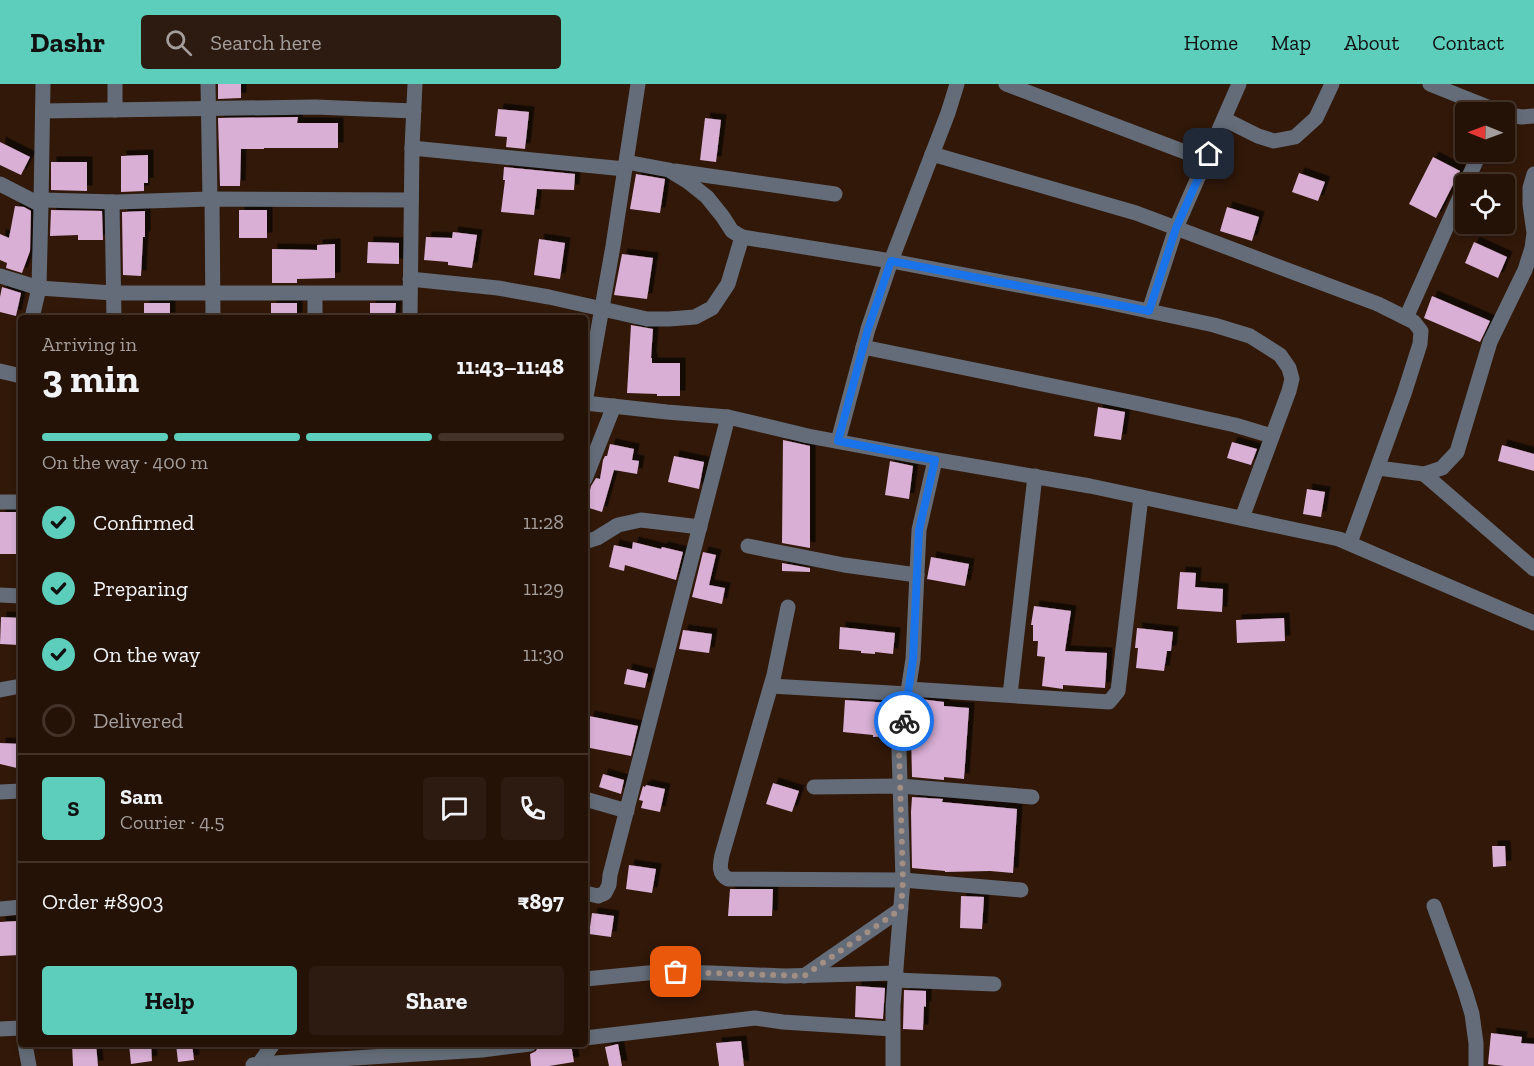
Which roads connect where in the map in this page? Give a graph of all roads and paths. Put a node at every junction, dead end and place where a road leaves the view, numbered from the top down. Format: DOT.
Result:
graph roads {
  1 [pos="43,84"];
  2 [pos="115,84"];
  3 [pos="208,84"];
  4 [pos="415,84"];
  5 [pos="638,84"];
  6 [pos="957,84"];
  7 [pos="1006,84"];
  8 [pos="1239,84"];
  9 [pos="1332,84"];
  10 [pos="1430,84"];
  11 [pos="1451,88"];
  12 [pos="1478,102"];
  13 [pos="209,109"];
  14 [pos="115,110"];
  15 [pos="43,111"];
  16 [pos="414,111"];
  17 [pos="1515,116"];
  18 [pos="1534,116"];
  19 [pos="1224,119"];
  20 [pos="412,148"];
  21 [pos="932,154"];
  22 [pos="1206,160"];
  23 [pos="1476,162"];
  24 [pos="626,165"];
  25 [pos="669,170"];
  26 [pos="1534,174"];
  27 [pos="0,184"];
  28 [pos="835,194"];
  29 [pos="211,199"];
  30 [pos="411,200"];
  31 [pos="112,202"];
  32 [pos="41,203"];
  33 [pos="1176,228"];
  34 [pos="742,237"];
  35 [pos="891,261"];
  36 [pos="0,276"];
  37 [pos="410,286"];
  38 [pos="39,288"];
  39 [pos="112,293"];
  40 [pos="213,294"];
  41 [pos="315,294"];
  42 [pos="602,309"];
  43 [pos="1149,311"];
  44 [pos="33,315"];
  45 [pos="114,315"];
  46 [pos="213,315"];
  47 [pos="315,315"];
  48 [pos="410,315"];
  49 [pos="1406,318"];
  50 [pos="863,347"];
  51 [pos="0,371"];
  52 [pos="18,371"];
  53 [pos="588,386"];
  54 [pos="588,403"];
  55 [pos="614,406"];
  56 [pos="728,417"];
  57 [pos="1272,436"];
  58 [pos="838,441"];
  59 [pos="935,460"];
  60 [pos="1377,468"];
  61 [pos="588,471"];
  62 [pos="1424,474"];
  63 [pos="1035,476"];
  64 [pos="1141,497"];
  65 [pos="0,502"];
  66 [pos="18,502"];
  67 [pos="1242,518"];
  68 [pos="700,527"];
  69 [pos="588,541"];
  70 [pos="1350,543"];
  71 [pos="748,546"];
  72 [pos="1534,569"];
  73 [pos="917,575"];
  74 [pos="0,596"];
  75 [pos="18,596"];
  76 [pos="788,607"];
  77 [pos="1534,623"];
  78 [pos="771,686"];
  79 [pos="18,687"];
  80 [pos="0,690"];
  81 [pos="908,691"];
  82 [pos="1010,695"];
  83 [pos="900,786"];
  84 [pos="814,787"];
  85 [pos="18,790"];
  86 [pos="0,792"];
  87 [pos="1032,797"];
  88 [pos="588,800"];
  89 [pos="627,810"];
  90 [pos="903,880"];
  91 [pos="1021,890"];
  92 [pos="588,894"];
  93 [pos="1434,906"];
  94 [pos="18,908"];
  95 [pos="0,909"];
  96 [pos="901,909"];
  97 [pos="804,976"];
  98 [pos="895,977"];
  99 [pos="588,979"];
  100 [pos="994,984"];
  101 [pos="18,1028"];
  102 [pos="0,1029"];
  103 [pos="892,1029"];
  104 [pos="588,1038"];
  105 [pos="26,1047"];
  106 [pos="270,1047"];
  107 [pos="506,1047"];
  108 [pos="255,1065"];
  109 [pos="29,1066"];
  110 [pos="893,1066"];
  111 [pos="1476,1066"];
  1 -- 15 [label="street"];
  2 -- 14 [label="street"];
  3 -- 13 [label="street"];
  4 -- 16 [label="street"];
  5 -- 24 [label="street"];
  6 -- 21 [label="street"];
  7 -- 22 [label="street"];
  8 -- 19 [label="street"];
  9 -- 19 [label="street"];
  10 -- 11 [label="street"];
  11 -- 12 [label="street"];
  13 -- 14 [label="street"];
  13 -- 16 [label="street"];
  13 -- 29 [label="street"];
  14 -- 15 [label="street"];
  15 -- 32 [label="street"];
  16 -- 20 [label="street"];
  17 -- 18 [label="street"];
  19 -- 22 [label="street"];
  20 -- 24 [label="street"];
  20 -- 30 [label="street"];
  21 -- 33 [label="street"];
  21 -- 35 [label="street"];
  22 -- 33 [label="street"];
  23 -- 49 [label="street"];
  24 -- 25 [label="street"];
  24 -- 42 [label="street"];
  25 -- 28 [label="street"];
  25 -- 34 [label="street"];
  26 -- 62 [label="street"];
  27 -- 32 [label="street"];
  29 -- 30 [label="street"];
  29 -- 31 [label="street"];
  29 -- 40 [label="street"];
  30 -- 37 [label="street"];
  31 -- 32 [label="street"];
  31 -- 39 [label="street"];
  32 -- 38 [label="street"];
  33 -- 43 [label="street"];
  33 -- 49 [label="street"];
  34 -- 35 [label="street"];
  34 -- 42 [label="street"];
  35 -- 43 [label="street"];
  35 -- 50 [label="street"];
  36 -- 38 [label="street"];
  37 -- 41 [label="street"];
  37 -- 42 [label="street"];
  37 -- 48 [label="street"];
  38 -- 39 [label="street"];
  38 -- 44 [label="street"];
  39 -- 40 [label="street"];
  39 -- 45 [label="street"];
  40 -- 41 [label="street"];
  40 -- 46 [label="street"];
  41 -- 47 [label="street"];
  42 -- 53 [label="street"];
  43 -- 57 [label="street"];
  49 -- 60 [label="street"];
  50 -- 57 [label="street"];
  50 -- 58 [label="street"];
  51 -- 52 [label="street"];
  54 -- 55 [label="street"];
  55 -- 56 [label="street"];
  55 -- 61 [label="street"];
  56 -- 58 [label="street"];
  56 -- 68 [label="street"];
  57 -- 67 [label="street"];
  58 -- 59 [label="street"];
  59 -- 63 [label="street"];
  59 -- 73 [label="street"];
  60 -- 62 [label="street"];
  60 -- 70 [label="street"];
  62 -- 72 [label="street"];
  63 -- 64 [label="street"];
  63 -- 82 [label="street"];
  64 -- 67 [label="street"];
  64 -- 82 [label="street"];
  65 -- 66 [label="street"];
  67 -- 70 [label="street"];
  68 -- 69 [label="street"];
  68 -- 89 [label="street"];
  70 -- 77 [label="street"];
  71 -- 73 [label="street"];
  73 -- 81 [label="street"];
  74 -- 75 [label="street"];
  76 -- 78 [label="street"];
  78 -- 81 [label="street"];
  78 -- 90 [label="street"];
  79 -- 80 [label="street"];
  81 -- 82 [label="street"];
  81 -- 83 [label="street"];
  83 -- 84 [label="street"];
  83 -- 87 [label="street"];
  83 -- 90 [label="street"];
  85 -- 86 [label="street"];
  88 -- 89 [label="street"];
  89 -- 92 [label="street"];
  90 -- 91 [label="street"];
  90 -- 96 [label="street"];
  93 -- 111 [label="street"];
  94 -- 95 [label="street"];
  96 -- 97 [label="street"];
  96 -- 98 [label="street"];
  97 -- 98 [label="street"];
  97 -- 99 [label="street"];
  98 -- 100 [label="street"];
  98 -- 103 [label="street"];
  101 -- 102 [label="street"];
  103 -- 104 [label="street"];
  103 -- 110 [label="street"];
  105 -- 109 [label="street"];
  106 -- 108 [label="street"];
  107 -- 108 [label="street"];
}
